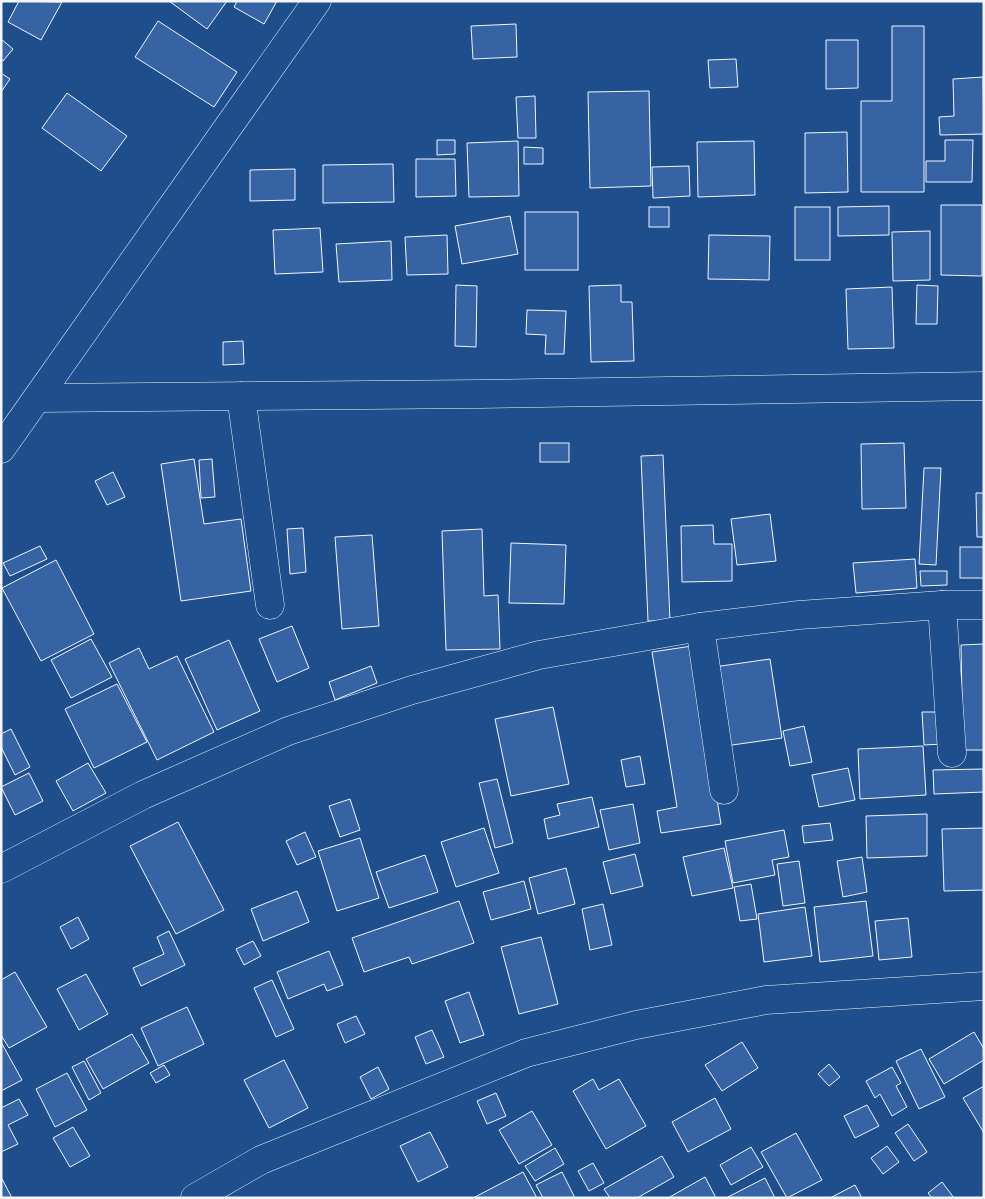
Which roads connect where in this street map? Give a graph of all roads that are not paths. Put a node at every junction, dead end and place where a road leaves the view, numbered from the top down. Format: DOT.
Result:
graph roads {
  1 [pos="317,1"];
  2 [pos="984,386"];
  3 [pos="241,396"];
  4 [pos="39,398"];
  5 [pos="1,449"];
  6 [pos="270,605"];
  7 [pos="942,605"];
  8 [pos="984,605"];
  9 [pos="700,627"];
  10 [pos="952,753"];
  11 [pos="724,790"];
  12 [pos="1,869"];
  13 [pos="984,986"];
  14 [pos="195,1198"];
  1 -- 4 [label="street"];
  2 -- 3 [label="street"];
  3 -- 4 [label="street"];
  3 -- 6 [label="street"];
  4 -- 5 [label="street"];
  7 -- 8 [label="street"];
  7 -- 9 [label="street"];
  7 -- 10 [label="street"];
  9 -- 11 [label="street"];
  9 -- 12 [label="street"];
  13 -- 14 [label="street"];
}
